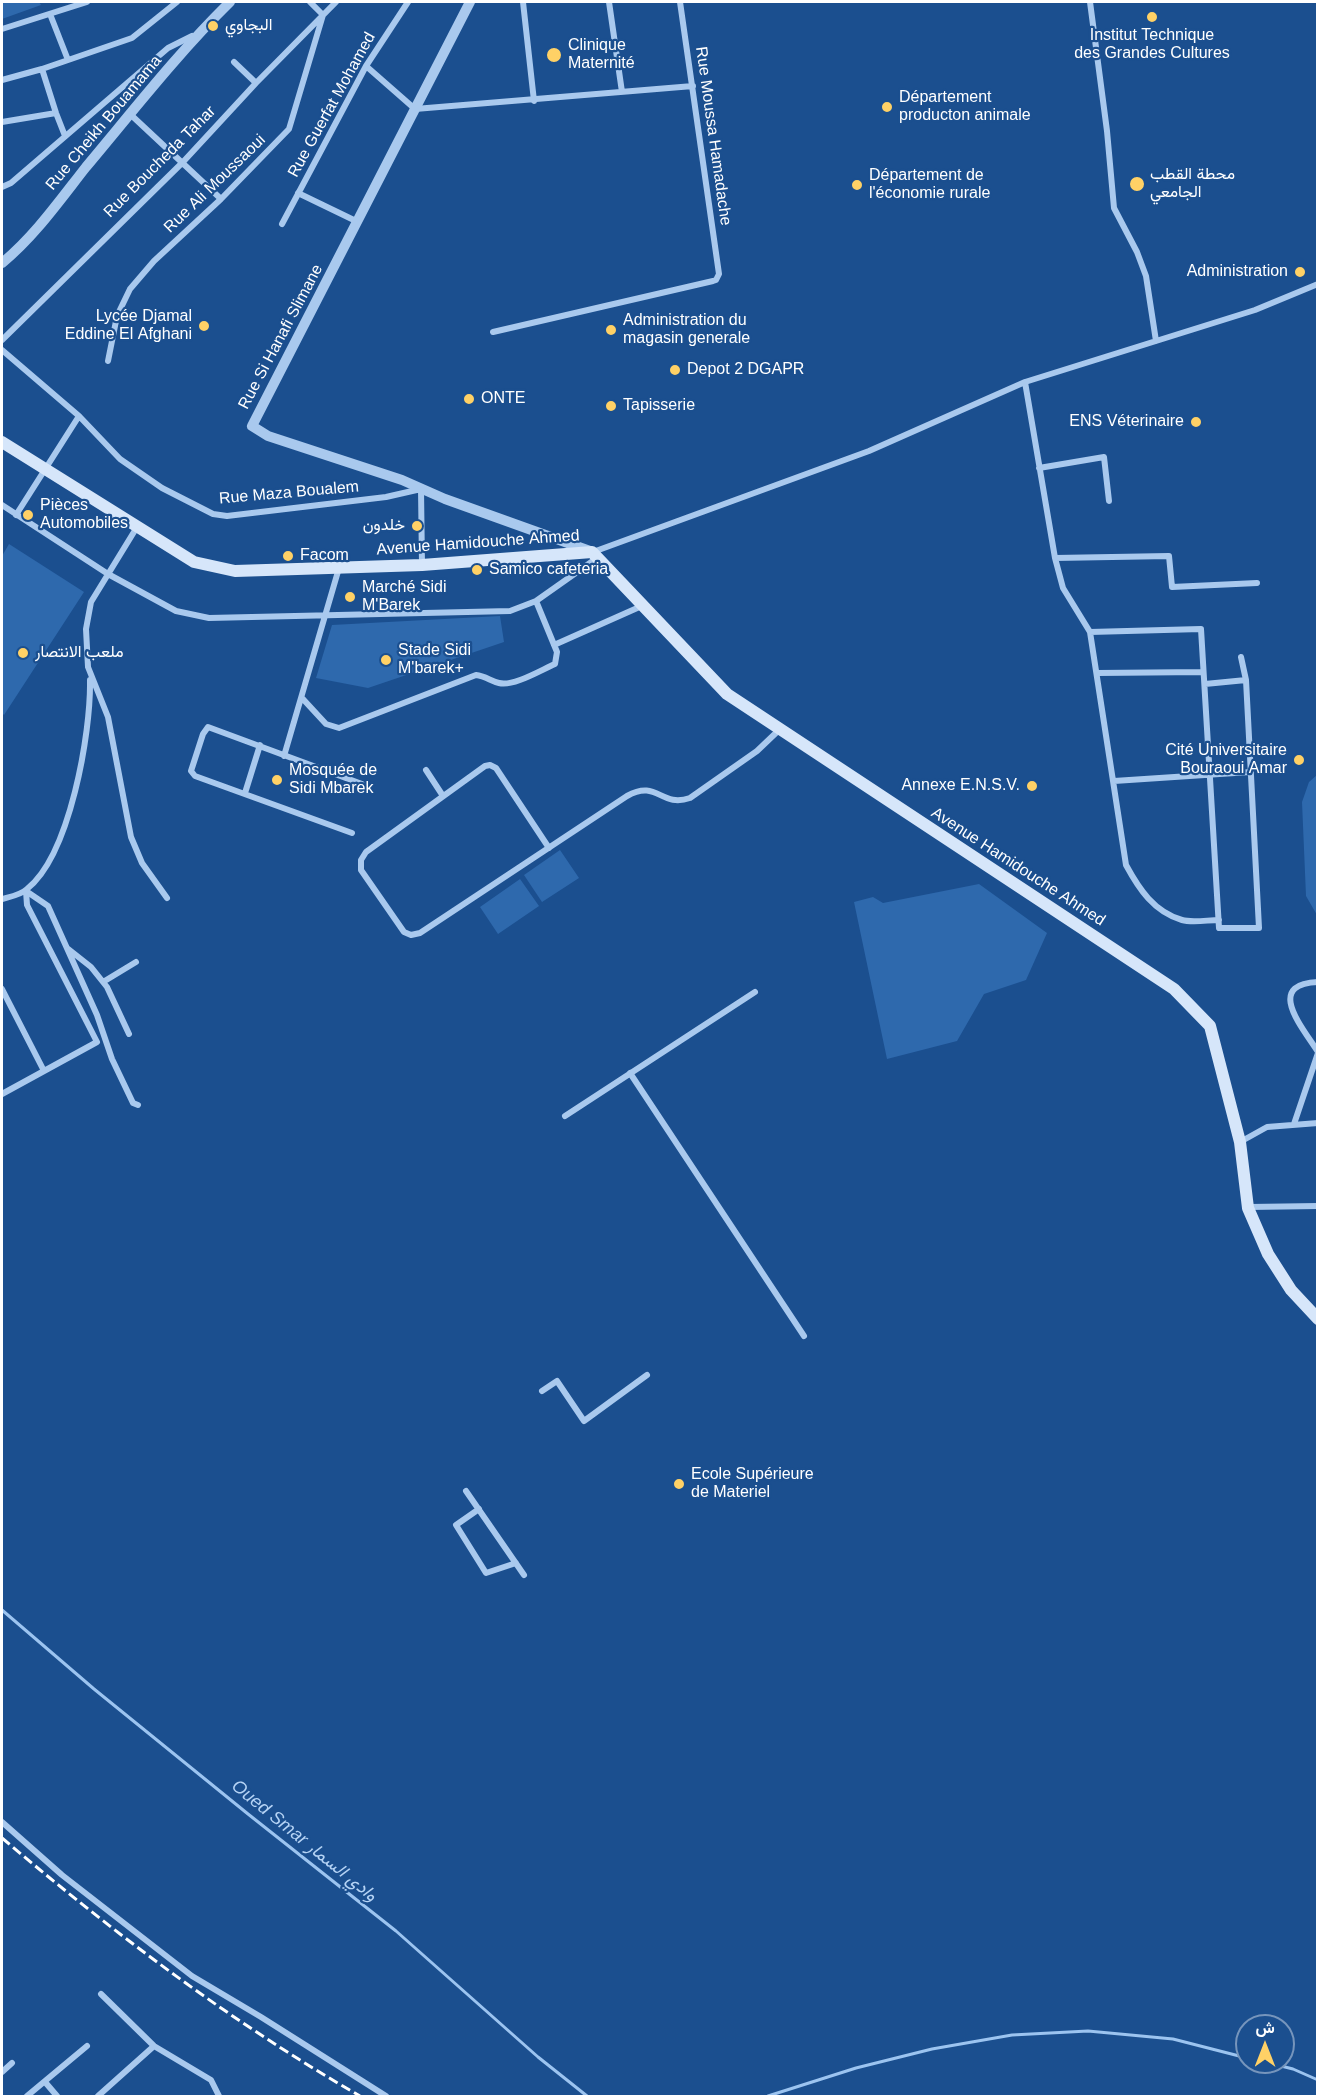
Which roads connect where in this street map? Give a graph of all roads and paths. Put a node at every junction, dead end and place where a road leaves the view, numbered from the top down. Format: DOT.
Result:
graph roads {
  1 [pos="87,2"];
  2 [pos="177,2"];
  3 [pos="230,2"];
  4 [pos="310,2"];
  5 [pos="336,2"];
  6 [pos="408,2"];
  7 [pos="470,2"];
  8 [pos="524,2"];
  9 [pos="609,2"];
  10 [pos="680,2"];
  11 [pos="1090,2"];
  12 [pos="50,14"];
  13 [pos="323,15"];
  14 [pos="2,29"];
  15 [pos="198,33"];
  16 [pos="68,60"];
  17 [pos="234,62"];
  18 [pos="366,66"];
  19 [pos="42,69"];
  20 [pos="2,80"];
  21 [pos="256,83"];
  22 [pos="693,86"];
  23 [pos="622,93"];
  24 [pos="534,100"];
  25 [pos="415,109"];
  26 [pos="56,113"];
  27 [pos="130,114"];
  28 [pos="2,122"];
  29 [pos="65,136"];
  30 [pos="183,162"];
  31 [pos="2,187"];
  32 [pos="298,193"];
  33 [pos="221,199"];
  34 [pos="358,222"];
  35 [pos="282,224"];
  36 [pos="2,250"];
  37 [pos="13,254"];
  38 [pos="2,263"];
  39 [pos="1317,284"];
  40 [pos="493,333"];
  41 [pos="2,340"];
  42 [pos="1156,341"];
  43 [pos="2,350"];
  44 [pos="108,361"];
  45 [pos="1024,382"];
  46 [pos="79,416"];
  47 [pos="2,442"];
  48 [pos="1039,468"];
  49 [pos="46,470"];
  50 [pos="421,489"];
  51 [pos="1109,501"];
  52 [pos="2,505"];
  53 [pos="16,515"];
  54 [pos="137,527"];
  55 [pos="595,555"];
  56 [pos="1056,558"];
  57 [pos="422,565"];
  58 [pos="339,568"];
  59 [pos="108,574"];
  60 [pos="1257,583"];
  61 [pos="536,602"];
  62 [pos="644,605"];
  63 [pos="326,617"];
  64 [pos="1090,632"];
  65 [pos="554,645"];
  66 [pos="1241,657"];
  67 [pos="1203,672"];
  68 [pos="1097,673"];
  69 [pos="90,676"];
  70 [pos="1246,680"];
  71 [pos="1204,684"];
  72 [pos="302,698"];
  73 [pos="779,730"];
  74 [pos="260,745"];
  75 [pos="284,756"];
  76 [pos="426,770"];
  77 [pos="1250,772"];
  78 [pos="1210,776"];
  79 [pos="1114,781"];
  80 [pos="362,784"];
  81 [pos="245,792"];
  82 [pos="443,796"];
  83 [pos="352,833"];
  84 [pos="549,848"];
  85 [pos="26,891"];
  86 [pos="167,898"];
  87 [pos="2,899"];
  88 [pos="1219,920"];
  89 [pos="66,947"];
  90 [pos="136,962"];
  91 [pos="103,982"];
  92 [pos="1317,982"];
  93 [pos="2,989"];
  94 [pos="756,992"];
  95 [pos="129,1034"];
  96 [pos="1317,1052"];
  97 [pos="44,1071"];
  98 [pos="630,1073"];
  99 [pos="2,1094"];
  100 [pos="138,1106"];
  101 [pos="565,1116"];
  102 [pos="1317,1123"];
  103 [pos="1294,1124"];
  104 [pos="1240,1142"];
  105 [pos="1317,1206"];
  106 [pos="1248,1208"];
  107 [pos="1317,1319"];
  108 [pos="804,1336"];
  109 [pos="647,1375"];
  110 [pos="542,1391"];
  111 [pos="466,1491"];
  112 [pos="479,1509"];
  113 [pos="516,1563"];
  114 [pos="524,1575"];
  115 [pos="2,1822"];
  116 [pos="101,1994"];
  117 [pos="87,2046"];
  118 [pos="154,2046"];
  119 [pos="12,2063"];
  120 [pos="2,2072"];
  121 [pos="45,2082"];
  122 [pos="27,2097"];
  123 [pos="57,2097"];
  124 [pos="98,2097"];
  125 [pos="219,2097"];
  126 [pos="387,2097"];
  1 -- 12 [label="street"];
  2 -- 16 [label="street"];
  3 -- 15 [label="street, Rue Cheikh Bouamama"];
  4 -- 13 [label="street"];
  5 -- 13 [label="street, Rue Boucheda Tahar"];
  6 -- 18 [label="street, Rue Guerfat Mohamed"];
  7 -- 25 [label="street, Rue Si Hanafi Slimane"];
  8 -- 24 [label="street"];
  9 -- 23 [label="street"];
  10 -- 22 [label="street, Rue Moussa Hamadache"];
  11 -- 42 [label="street"];
  12 -- 14 [label="street"];
  12 -- 16 [label="street"];
  13 -- 21 [label="street, Rue Boucheda Tahar"];
  13 -- 33 [label="street, Rue Ali Moussaoui"];
  15 -- 27 [label="street, Rue Cheikh Bouamama"];
  15 -- 29 [label="street"];
  16 -- 19 [label="street"];
  17 -- 21 [label="street"];
  18 -- 25 [label="street"];
  18 -- 32 [label="street, Rue Guerfat Mohamed"];
  19 -- 20 [label="street"];
  19 -- 26 [label="street"];
  21 -- 30 [label="street, Rue Boucheda Tahar"];
  22 -- 23 [label="street"];
  22 -- 40 [label="street, Rue Moussa Hamadache"];
  23 -- 24 [label="street"];
  24 -- 25 [label="street"];
  25 -- 34 [label="street, Rue Si Hanafi Slimane"];
  26 -- 28 [label="street"];
  26 -- 29 [label="street"];
  27 -- 30 [label="street"];
  27 -- 37 [label="street, Rue Cheikh Bouamama"];
  29 -- 31 [label="street"];
  30 -- 33 [label="street"];
  30 -- 41 [label="street, Rue Boucheda Tahar"];
  32 -- 34 [label="street"];
  32 -- 35 [label="street, Rue Guerfat Mohamed"];
  33 -- 44 [label="street, Rue Ali Moussaoui"];
  34 -- 50 [label="street, Rue Si Hanafi Slimane"];
  36 -- 37 [label="street"];
  37 -- 38 [label="street, Rue Cheikh Bouamama"];
  39 -- 42 [label="street"];
  42 -- 45 [label="street"];
  43 -- 46 [label="street, Rue Maza Boualem"];
  45 -- 48 [label="street"];
  45 -- 55 [label="street"];
  46 -- 49 [label="street"];
  46 -- 50 [label="street, Rue Maza Boualem"];
  47 -- 49 [label="main road, Avenue Hamidouche Ahmed"];
  48 -- 51 [label="street"];
  48 -- 56 [label="street"];
  49 -- 53 [label="street"];
  49 -- 54 [label="main road, Avenue Hamidouche Ahmed"];
  50 -- 55 [label="street, Rue Si Hanafi Slimane"];
  50 -- 57 [label="street"];
  52 -- 53 [label="street"];
  53 -- 59 [label="street"];
  54 -- 58 [label="main road, Avenue Hamidouche Ahmed"];
  54 -- 59 [label="street"];
  55 -- 57 [label="main road, Avenue Hamidouche Ahmed"];
  55 -- 61 [label="street"];
  55 -- 62 [label="main road, Avenue Hamidouche Ahmed"];
  56 -- 60 [label="street"];
  56 -- 64 [label="street"];
  57 -- 58 [label="main road, Avenue Hamidouche Ahmed"];
  58 -- 63 [label="street"];
  59 -- 63 [label="street"];
  59 -- 69 [label="street"];
  61 -- 63 [label="street"];
  61 -- 65 [label="street"];
  62 -- 65 [label="street"];
  62 -- 73 [label="main road, Avenue Hamidouche Ahmed"];
  63 -- 72 [label="street"];
  64 -- 67 [label="street"];
  64 -- 68 [label="street"];
  65 -- 72 [label="street"];
  66 -- 70 [label="street"];
  67 -- 68 [label="street"];
  67 -- 71 [label="street"];
  68 -- 79 [label="street"];
  69 -- 85 [label="street"];
  69 -- 86 [label="street"];
  70 -- 71 [label="street"];
  70 -- 77 [label="street"];
  71 -- 78 [label="street"];
  72 -- 75 [label="street"];
  73 -- 84 [label="street"];
  73 -- 104 [label="main road, Avenue Hamidouche Ahmed"];
  74 -- 75 [label="street"];
  74 -- 81 [label="street"];
  74 -- 81 [label="street"];
  75 -- 80 [label="street"];
  76 -- 82 [label="street"];
  77 -- 78 [label="street"];
  77 -- 88 [label="street"];
  78 -- 79 [label="street"];
  78 -- 88 [label="street"];
  79 -- 88 [label="street"];
  81 -- 83 [label="street"];
  82 -- 84 [label="street"];
  82 -- 84 [label="street"];
  85 -- 87 [label="street"];
  85 -- 89 [label="street"];
  85 -- 97 [label="street"];
  89 -- 91 [label="street"];
  89 -- 100 [label="street"];
  90 -- 91 [label="street"];
  91 -- 95 [label="street"];
  92 -- 96 [label="street"];
  93 -- 97 [label="street"];
  94 -- 98 [label="street"];
  96 -- 103 [label="street"];
  97 -- 99 [label="street"];
  98 -- 101 [label="street"];
  98 -- 108 [label="street"];
  102 -- 103 [label="street"];
  103 -- 104 [label="street"];
  104 -- 106 [label="main road, Avenue Hamidouche Ahmed"];
  105 -- 106 [label="street"];
  106 -- 107 [label="main road, Avenue Hamidouche Ahmed"];
  109 -- 110 [label="street"];
  111 -- 112 [label="street"];
  112 -- 113 [label="street"];
  112 -- 113 [label="street"];
  113 -- 114 [label="street"];
  115 -- 126 [label="street"];
  116 -- 118 [label="street"];
  117 -- 121 [label="street"];
  118 -- 124 [label="street"];
  118 -- 125 [label="street"];
  119 -- 120 [label="street"];
  121 -- 122 [label="street"];
  121 -- 123 [label="street"];
}
